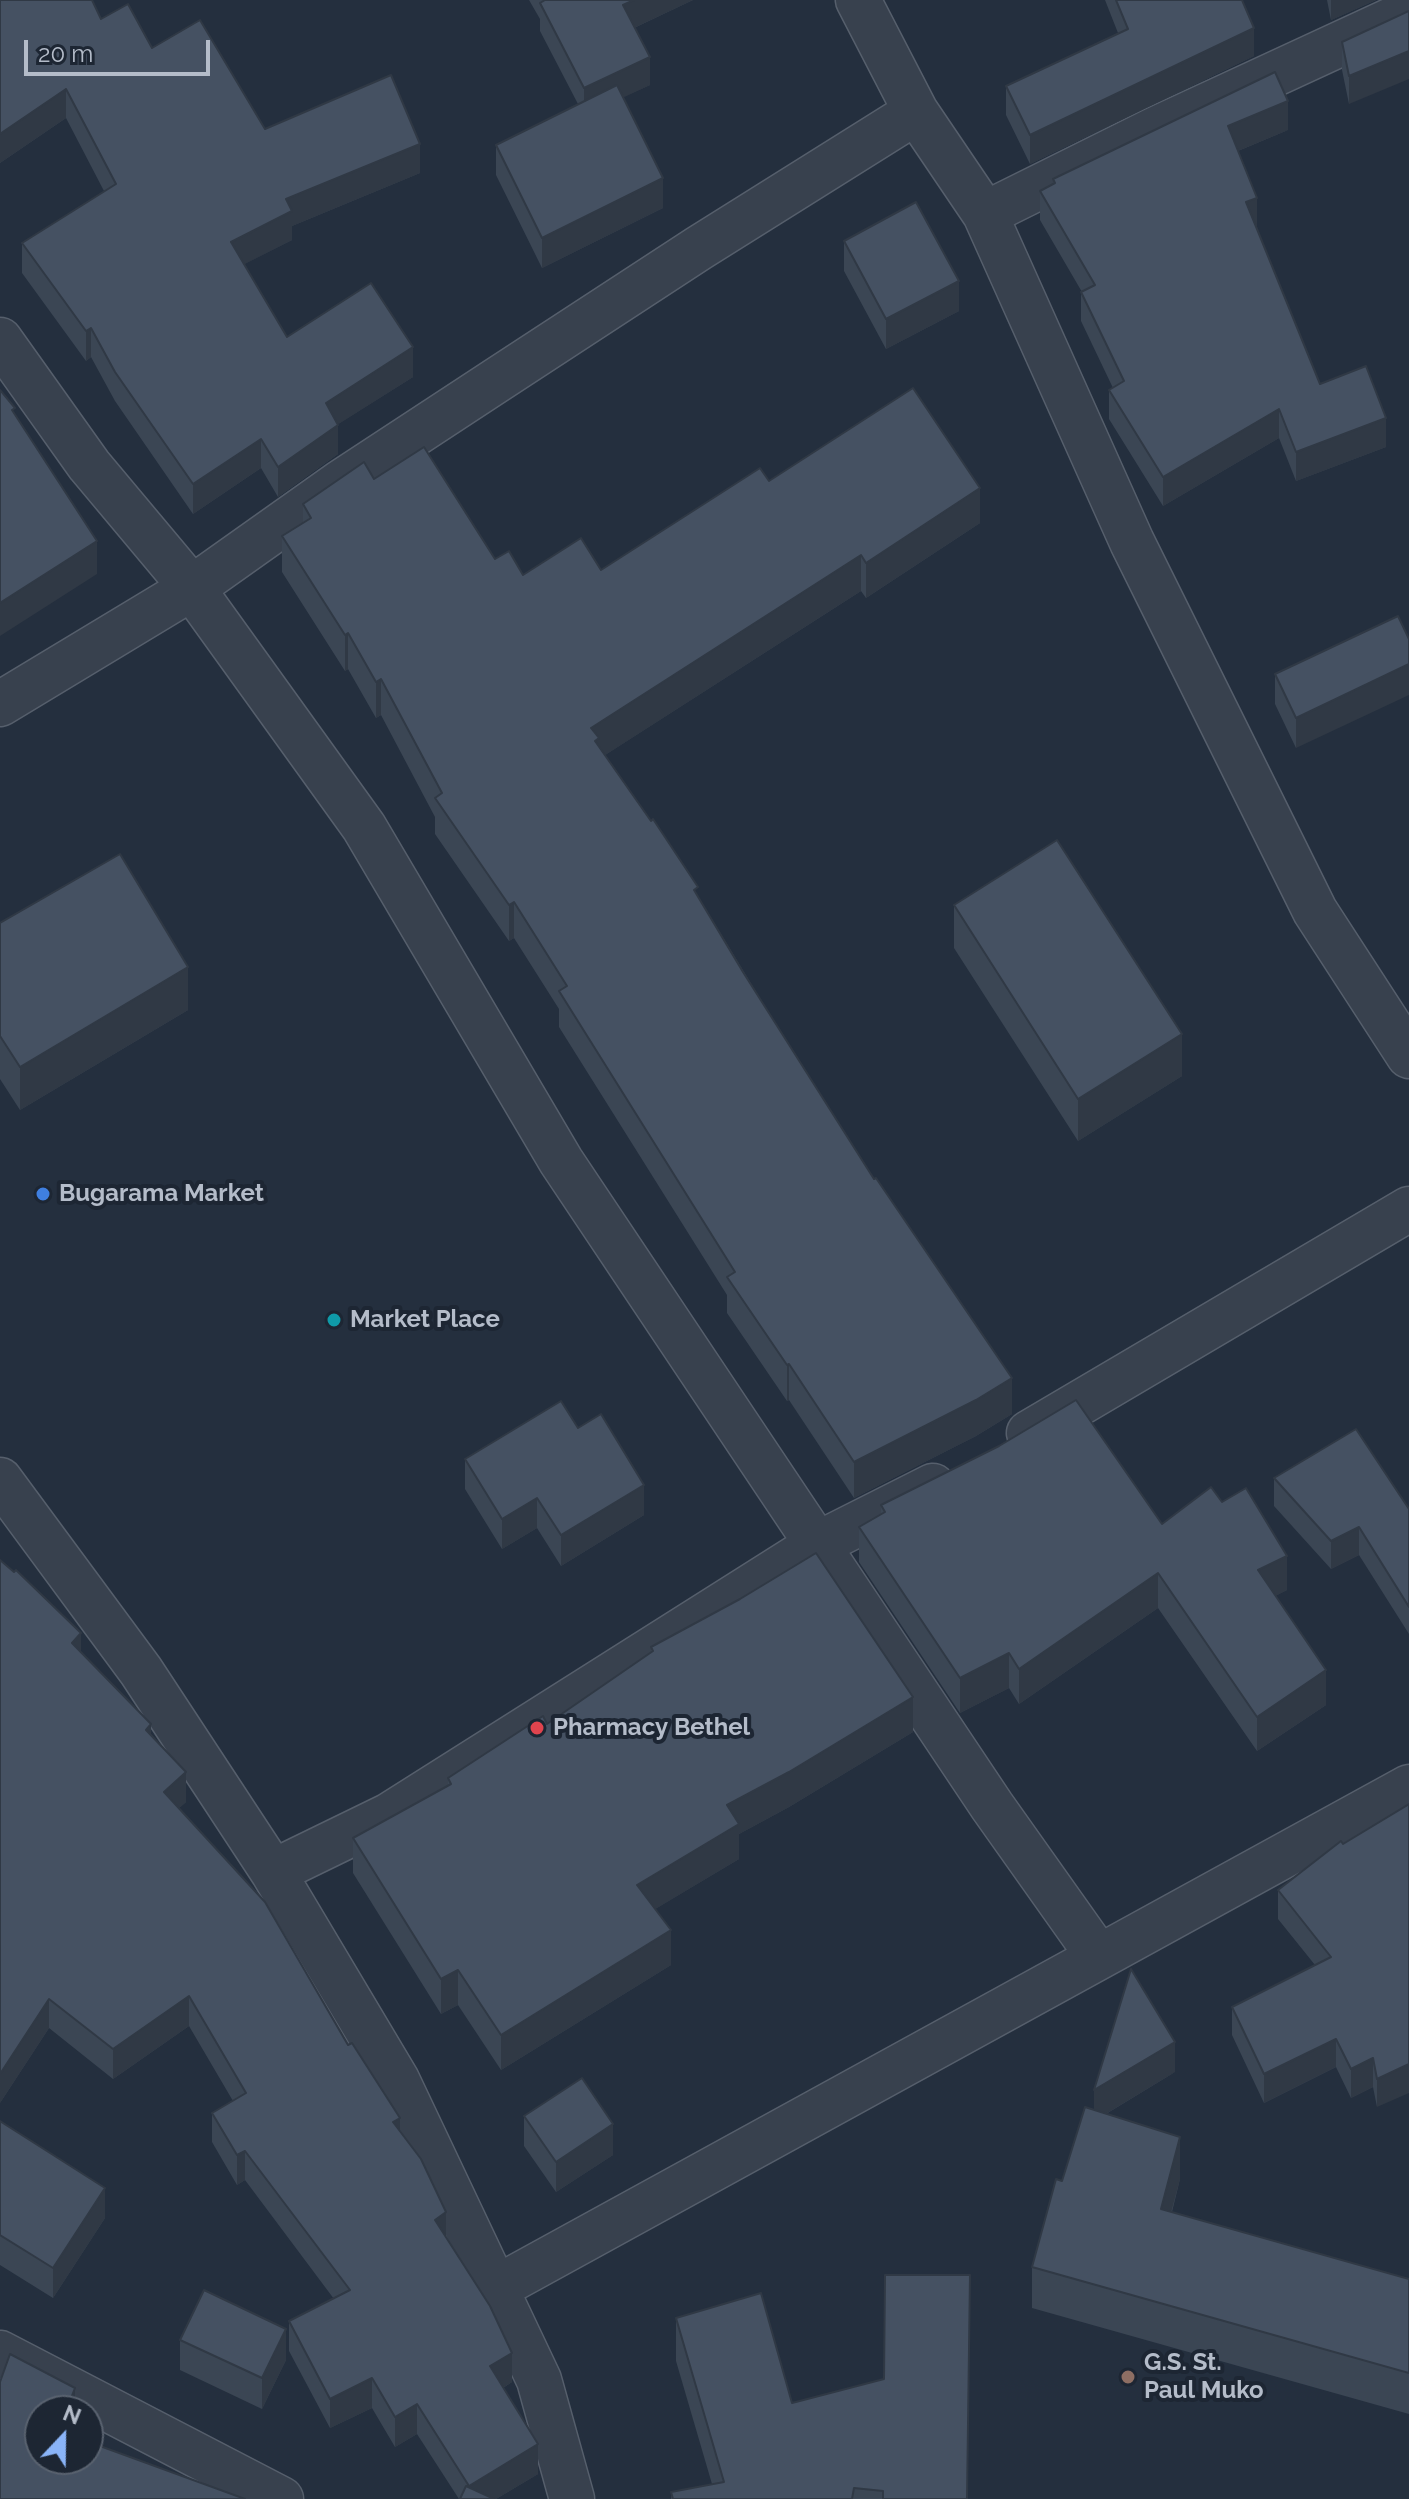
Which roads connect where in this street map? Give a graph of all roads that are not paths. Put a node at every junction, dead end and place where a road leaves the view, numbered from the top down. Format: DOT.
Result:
graph roads {
  1 [pos="858,0"];
  2 [pos="1409,12"];
  3 [pos="916,112"];
  4 [pos="985,214"];
  5 [pos="0,340"];
  6 [pos="192,588"];
  7 [pos="0,704"];
  8 [pos="1409,1056"];
  9 [pos="1409,1209"];
  10 [pos="0,1480"];
  11 [pos="818,1544"];
  12 [pos="1409,1787"];
  13 [pos="273,1872"];
  14 [pos="1099,1957"];
  15 [pos="496,2288"];
  16 [pos="0,2353"];
  17 [pos="281,2499"];
  18 [pos="572,2499"];
  1 -- 3 [label="street"];
  2 -- 4 [label="street"];
  3 -- 4 [label="street"];
  3 -- 6 [label="street"];
  4 -- 8 [label="street"];
  5 -- 6 [label="street"];
  6 -- 7 [label="street"];
  6 -- 11 [label="street"];
  9 -- 11 [label="street"];
  10 -- 13 [label="street"];
  11 -- 13 [label="street"];
  11 -- 14 [label="street"];
  12 -- 14 [label="street"];
  13 -- 15 [label="street"];
  14 -- 15 [label="street"];
  15 -- 18 [label="street"];
  16 -- 17 [label="street"];
}
